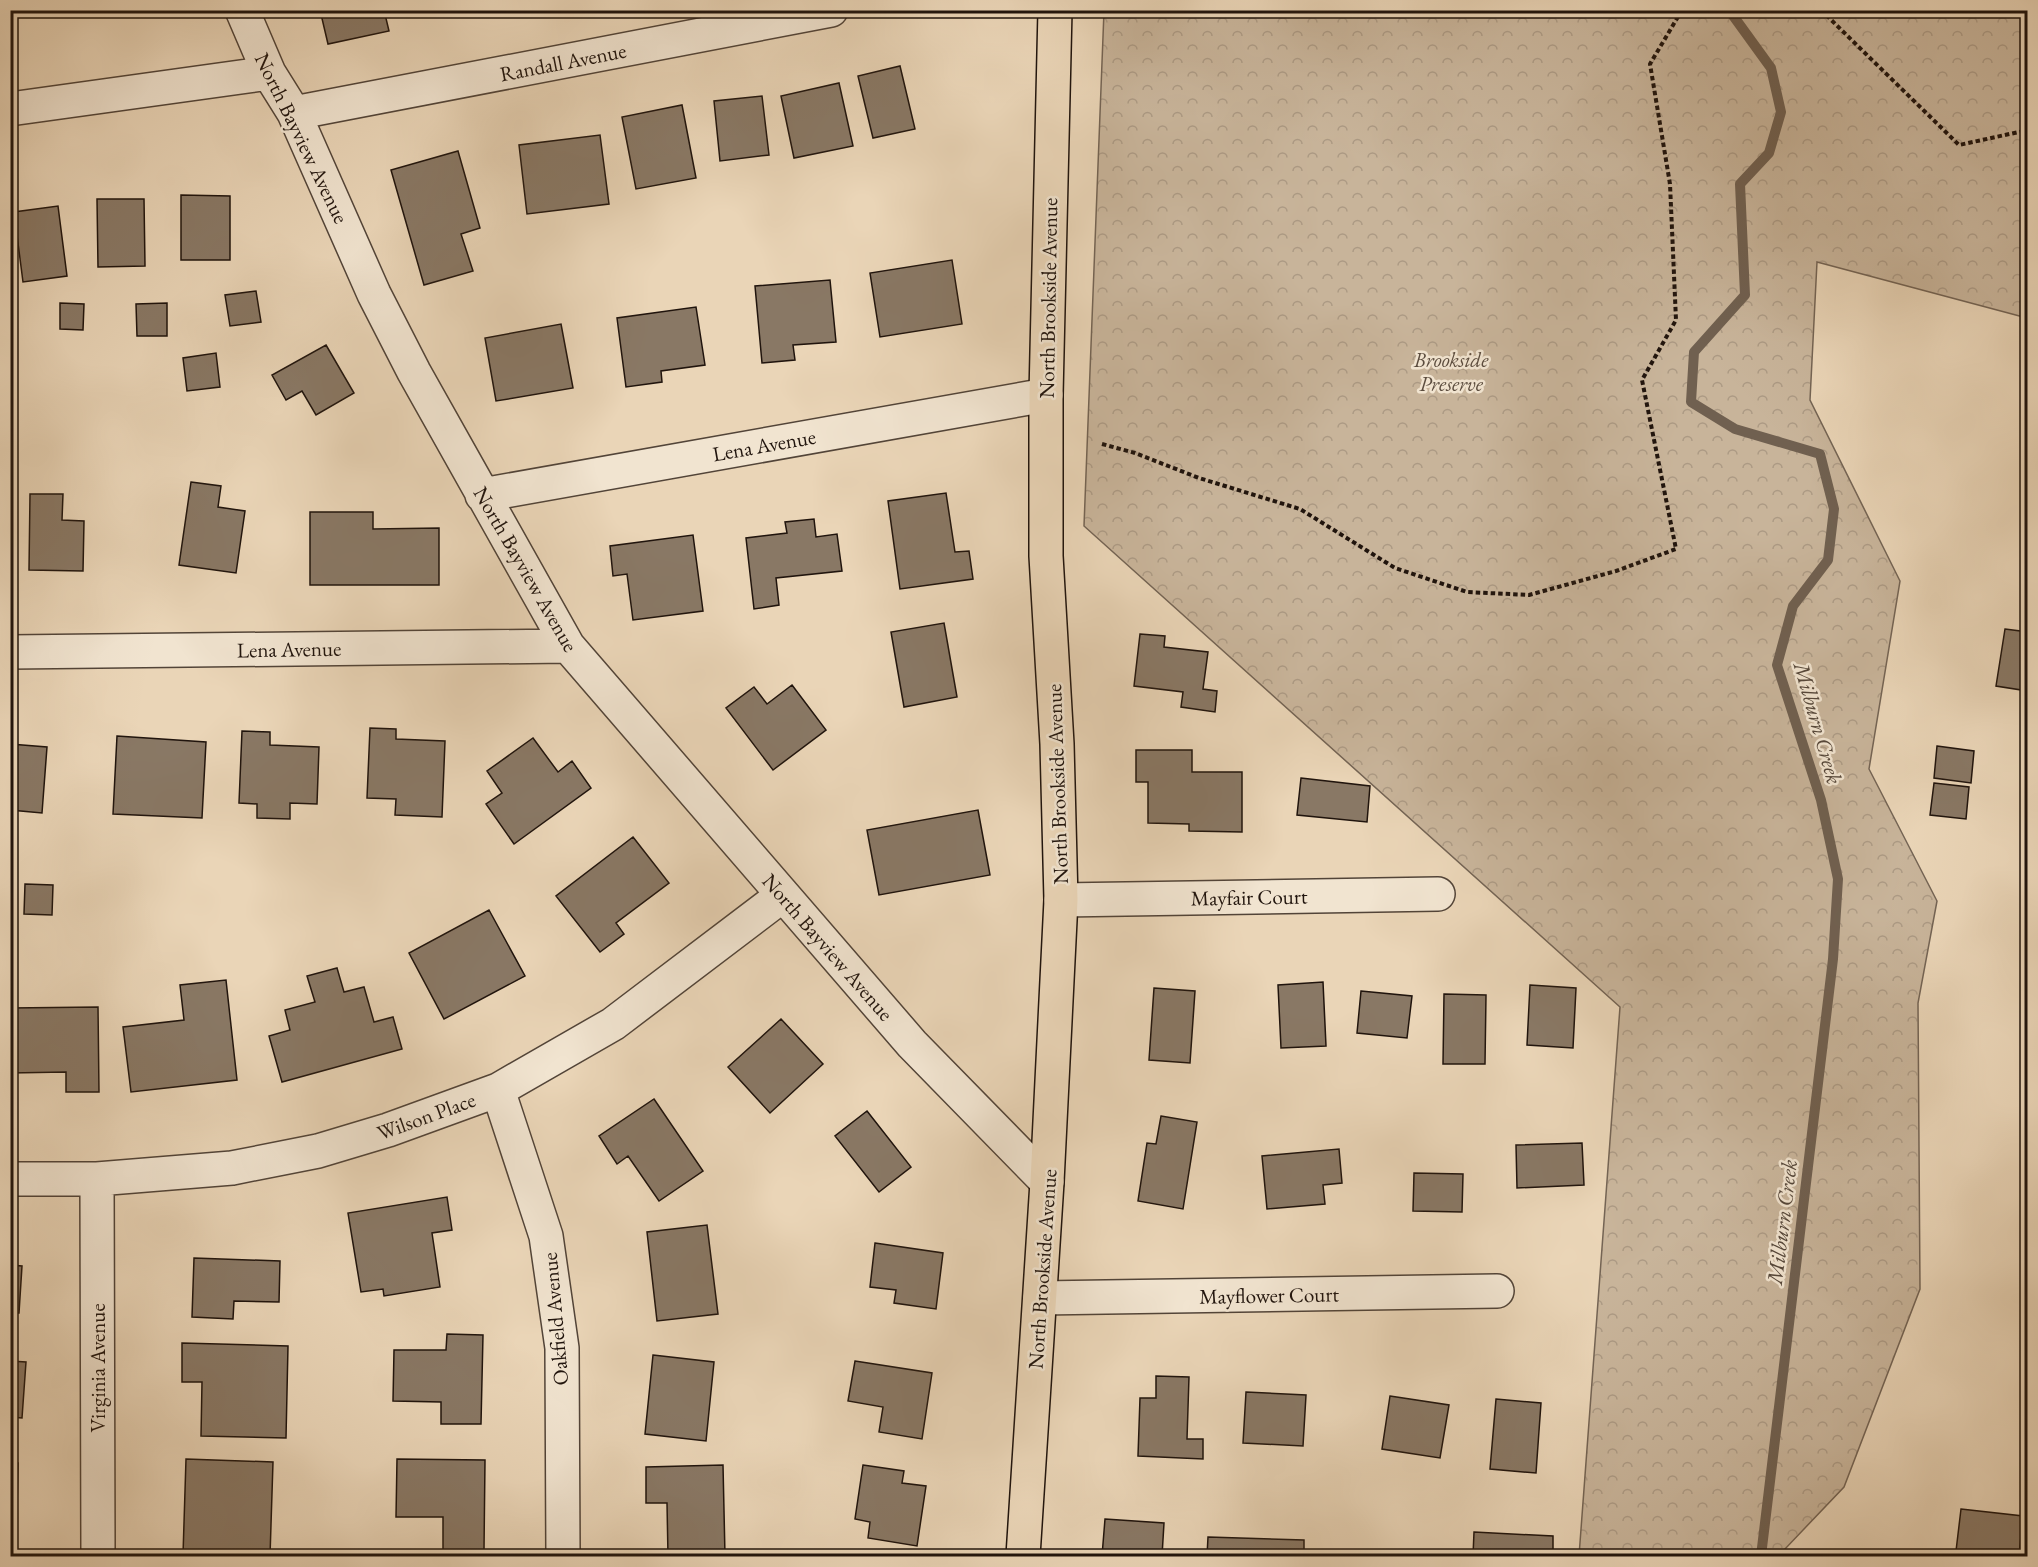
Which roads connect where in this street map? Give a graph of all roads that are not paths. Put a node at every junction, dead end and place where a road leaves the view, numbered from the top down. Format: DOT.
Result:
graph roads {
  1 [pos="242,10"];
  2 [pos="831,10"];
  3 [pos="1056,10"];
  4 [pos="268,73"];
  5 [pos="10,109"];
  6 [pos="294,113"];
  7 [pos="1046,394"];
  8 [pos="482,495"];
  9 [pos="568,646"];
  10 [pos="10,652"];
  11 [pos="1438,894"];
  12 [pos="783,895"];
  13 [pos="1061,900"];
  14 [pos="498,1090"];
  15 [pos="10,1179"];
  16 [pos="97,1179"];
  17 [pos="1047,1182"];
  18 [pos="1497,1291"];
  19 [pos="1040,1299"];
  20 [pos="98,1557"];
  21 [pos="562,1557"];
  22 [pos="1023,1557"];
  1 -- 4 [label="street, North Bayview Avenue"];
  2 -- 6 [label="street, Randall Avenue"];
  3 -- 7 [label="main road, North Brookside Avenue"];
  4 -- 5 [label="street"];
  4 -- 6 [label="street, North Bayview Avenue"];
  6 -- 8 [label="street, North Bayview Avenue"];
  7 -- 8 [label="street, Lena Avenue"];
  7 -- 13 [label="main road, North Brookside Avenue"];
  8 -- 9 [label="street, North Bayview Avenue"];
  9 -- 10 [label="street, Lena Avenue"];
  9 -- 12 [label="street, North Bayview Avenue"];
  11 -- 13 [label="street, Mayfair Court"];
  12 -- 14 [label="street, Wilson Place"];
  12 -- 17 [label="street, North Bayview Avenue"];
  13 -- 17 [label="main road, North Brookside Avenue"];
  14 -- 16 [label="street, Wilson Place"];
  14 -- 21 [label="street, Oakfield Avenue"];
  15 -- 16 [label="street, Wilson Place"];
  16 -- 20 [label="street, Virginia Avenue"];
  17 -- 19 [label="main road, North Brookside Avenue"];
  18 -- 19 [label="street, Mayflower Court"];
  19 -- 22 [label="main road, North Brookside Avenue"];
}
